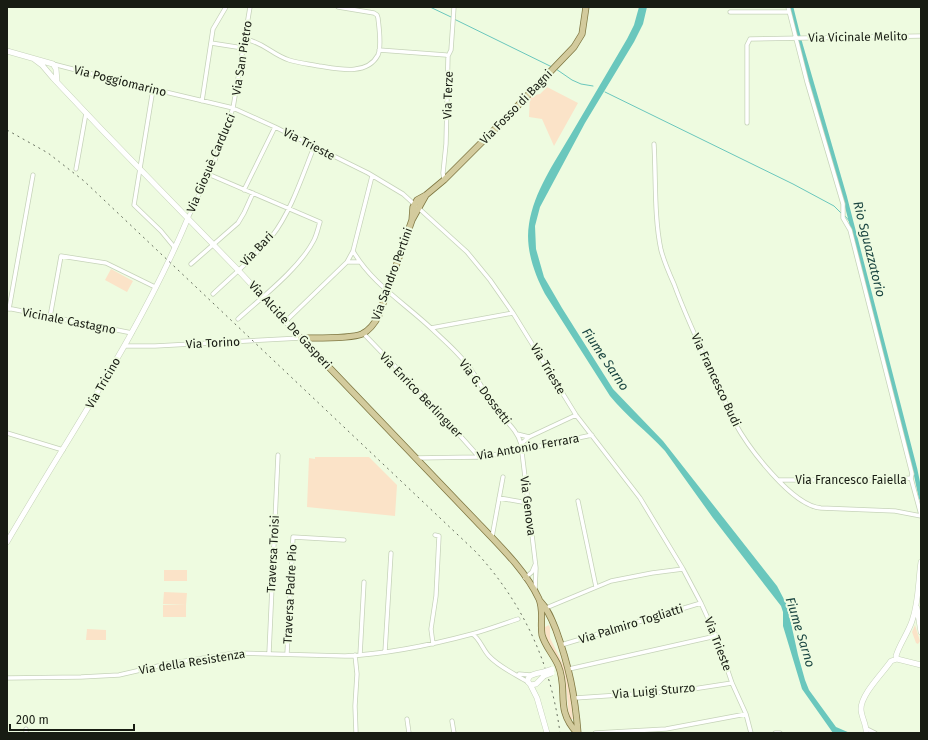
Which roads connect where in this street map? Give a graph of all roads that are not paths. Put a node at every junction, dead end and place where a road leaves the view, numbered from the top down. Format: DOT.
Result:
graph roads {
  1 [pos="226,7"];
  2 [pos="250,7"];
  3 [pos="338,7"];
  4 [pos="454,7"];
  5 [pos="586,7"];
  6 [pos="788,7"];
  7 [pos="730,12"];
  8 [pos="789,12"];
  9 [pos="921,36"];
  10 [pos="796,39"];
  11 [pos="245,40"];
  12 [pos="211,43"];
  13 [pos="244,48"];
  14 [pos="380,50"];
  15 [pos="7,51"];
  16 [pos="448,56"];
  17 [pos="34,59"];
  18 [pos="53,65"];
  19 [pos="47,70"];
  20 [pos="57,82"];
  21 [pos="153,89"];
  22 [pos="202,101"];
  23 [pos="234,108"];
  24 [pos="86,113"];
  25 [pos="747,123"];
  26 [pos="275,127"];
  27 [pos="654,144"];
  28 [pos="314,147"];
  29 [pos="139,168"];
  30 [pos="76,170"];
  31 [pos="208,174"];
  32 [pos="33,175"];
  33 [pos="372,176"];
  34 [pos="444,180"];
  35 [pos="244,190"];
  36 [pos="254,193"];
  37 [pos="417,205"];
  38 [pos="288,208"];
  39 [pos="188,218"];
  40 [pos="214,245"];
  41 [pos="175,248"];
  42 [pos="353,251"];
  43 [pos="347,262"];
  44 [pos="359,262"];
  45 [pos="191,264"];
  46 [pos="238,270"];
  47 [pos="155,287"];
  48 [pos="387,291"];
  49 [pos="213,294"];
  50 [pos="263,296"];
  51 [pos="8,309"];
  52 [pos="513,312"];
  53 [pos="50,317"];
  54 [pos="238,319"];
  55 [pos="286,321"];
  56 [pos="431,328"];
  57 [pos="132,333"];
  58 [pos="363,333"];
  59 [pos="301,338"];
  60 [pos="125,346"];
  61 [pos="576,415"];
  62 [pos="7,433"];
  63 [pos="517,434"];
  64 [pos="592,435"];
  65 [pos="529,437"];
  66 [pos="521,444"];
  67 [pos="63,450"];
  68 [pos="521,450"];
  69 [pos="278,455"];
  70 [pos="479,457"];
  71 [pos="415,458"];
  72 [pos="912,476"];
  73 [pos="503,477"];
  74 [pos="778,480"];
  75 [pos="499,498"];
  76 [pos="578,501"];
  77 [pos="528,503"];
  78 [pos="921,516"];
  79 [pos="435,535"];
  80 [pos="491,538"];
  81 [pos="344,540"];
  82 [pos="7,542"];
  83 [pos="391,554"];
  84 [pos="536,562"];
  85 [pos="921,565"];
  86 [pos="683,569"];
  87 [pos="525,578"];
  88 [pos="364,582"];
  89 [pos="596,587"];
  90 [pos="534,592"];
  91 [pos="538,599"];
  92 [pos="701,603"];
  93 [pos="917,605"];
  94 [pos="546,608"];
  95 [pos="518,619"];
  96 [pos="912,622"];
  97 [pos="919,626"];
  98 [pos="554,627"];
  99 [pos="541,628"];
  100 [pos="921,632"];
  101 [pos="472,634"];
  102 [pos="716,636"];
  103 [pos="433,644"];
  104 [pos="561,645"];
  105 [pos="385,652"];
  106 [pos="269,653"];
  107 [pos="287,654"];
  108 [pos="355,655"];
  109 [pos="360,655"];
  110 [pos="553,656"];
  111 [pos="897,659"];
  112 [pos="921,665"];
  113 [pos="569,669"];
  114 [pos="552,671"];
  115 [pos="516,673"];
  116 [pos="543,674"];
  117 [pos="530,676"];
  118 [pos="7,678"];
  119 [pos="562,681"];
  120 [pos="538,682"];
  121 [pos="529,683"];
  122 [pos="732,683"];
  123 [pos="537,698"];
  124 [pos="575,698"];
  125 [pos="746,714"];
  126 [pos="577,717"];
  127 [pos="407,719"];
  128 [pos="567,719"];
  129 [pos="452,721"];
  130 [pos="866,731"];
  131 [pos="356,733"];
  132 [pos="409,733"];
  133 [pos="454,733"];
  134 [pos="547,733"];
  135 [pos="578,733"];
  136 [pos="595,733"];
  137 [pos="751,733"];
  138 [pos="775,733"];
  139 [pos="780,733"];
  140 [pos="876,733"];
  1 -- 12 [label="street"];
  2 -- 11 [label="street, Via San Pietro"];
  3 -- 14 [label="street"];
  4 -- 16 [label="street"];
  5 -- 34 [label="main road, Via Fosso di Bagni"];
  6 -- 8 [label="street"];
  7 -- 8 [label="street"];
  8 -- 10 [label="street"];
  9 -- 10 [label="street, Via Vicinale Melito"];
  10 -- 25 [label="street, Via Vicinale Melito"];
  10 -- 72 [label="street"];
  11 -- 13 [label="street, Via San Pietro"];
  11 -- 14 [label="street"];
  12 -- 13 [label="street"];
  12 -- 22 [label="street"];
  13 -- 23 [label="street, Via San Pietro"];
  14 -- 16 [label="street, Via Terze"];
  15 -- 17 [label="main road, Via Poggiomarino"];
  16 -- 34 [label="street, Via Terze"];
  17 -- 18 [label="main road, Via Poggiomarino"];
  17 -- 19 [label="main road, Via Alcide De Gasperi"];
  18 -- 19 [label="main road"];
  18 -- 19 [label="main road"];
  18 -- 20 [label="main road"];
  18 -- 21 [label="street, Via Poggiomarino"];
  19 -- 20 [label="main road, Via Alcide De Gasperi"];
  20 -- 24 [label="main road, Via Alcide De Gasperi"];
  21 -- 22 [label="street, Via Poggiomarino"];
  21 -- 29 [label="street"];
  22 -- 23 [label="street, Via Poggiomarino"];
  23 -- 26 [label="street, Via Trieste"];
  23 -- 31 [label="street, Via Giosuè Carducci"];
  24 -- 29 [label="main road, Via Alcide De Gasperi"];
  24 -- 30 [label="street"];
  26 -- 28 [label="street, Via Trieste"];
  26 -- 35 [label="street"];
  27 -- 74 [label="street, Via Francesco Budi"];
  28 -- 33 [label="street, Via Trieste"];
  28 -- 38 [label="street, Via Bari"];
  29 -- 39 [label="main road, Via Alcide De Gasperi"];
  29 -- 41 [label="street"];
  31 -- 35 [label="street"];
  31 -- 39 [label="street, Via Giosuè Carducci"];
  32 -- 51 [label="street"];
  33 -- 37 [label="street, Via Trieste"];
  33 -- 42 [label="street"];
  34 -- 37 [label="main road, Via Fosso di Bagni"];
  35 -- 36 [label="street"];
  36 -- 38 [label="street"];
  36 -- 40 [label="street"];
  37 -- 48 [label="main road, Via Sandro Pertini"];
  37 -- 52 [label="street, Via Trieste"];
  38 -- 46 [label="street, Via Bari"];
  38 -- 50 [label="street"];
  39 -- 40 [label="main road, Via Alcide De Gasperi"];
  39 -- 41 [label="main road, Via Tricino"];
  40 -- 45 [label="street"];
  40 -- 46 [label="main road, Via Alcide De Gasperi"];
  41 -- 47 [label="main road, Via Tricino"];
  42 -- 43 [label="street"];
  42 -- 44 [label="street, Via G. Dossetti"];
  43 -- 44 [label="street"];
  43 -- 55 [label="street"];
  44 -- 48 [label="street, Via G. Dossetti"];
  46 -- 49 [label="street, Via Bari"];
  46 -- 50 [label="main road, Via Alcide De Gasperi"];
  47 -- 53 [label="street"];
  47 -- 57 [label="main road, Via Tricino"];
  48 -- 56 [label="street, Via G. Dossetti"];
  48 -- 58 [label="main road, Via Sandro Pertini"];
  50 -- 54 [label="street"];
  50 -- 55 [label="main road, Via Alcide De Gasperi"];
  51 -- 53 [label="street, Vicinale Castagno"];
  52 -- 56 [label="street"];
  52 -- 61 [label="street, Via Trieste"];
  53 -- 57 [label="street, Vicinale Castagno"];
  55 -- 59 [label="main road, Via Alcide De Gasperi"];
  56 -- 63 [label="street, Via G. Dossetti"];
  57 -- 60 [label="main road, Via Tricino"];
  58 -- 59 [label="main road, Via Sandro Pertini"];
  58 -- 70 [label="street, Via Enrico Berlinguer"];
  59 -- 60 [label="street, Via Torino"];
  59 -- 71 [label="main road, Via Alcide De Gasperi"];
  60 -- 67 [label="main road, Via Tricino"];
  61 -- 64 [label="street, Via Trieste"];
  61 -- 65 [label="street"];
  62 -- 67 [label="street"];
  63 -- 65 [label="street"];
  63 -- 66 [label="street, Via G. Dossetti"];
  64 -- 68 [label="street, Via Antonio Ferrara"];
  64 -- 86 [label="street, Via Trieste"];
  65 -- 66 [label="street"];
  66 -- 68 [label="street, Via G. Dossetti"];
  67 -- 82 [label="main road, Via Tricino"];
  68 -- 70 [label="street, Via Antonio Ferrara"];
  68 -- 77 [label="street, Via Genova"];
  69 -- 106 [label="street, Traversa Troisi"];
  70 -- 71 [label="street, Via Antonio Ferrara"];
  71 -- 80 [label="main road, Via Alcide De Gasperi"];
  72 -- 74 [label="street, Via Francesco Faiella"];
  72 -- 78 [label="street, Via Francesco Faiella"];
  73 -- 75 [label="street"];
  74 -- 78 [label="street, Via Francesco Budi"];
  75 -- 77 [label="street"];
  75 -- 80 [label="street"];
  76 -- 89 [label="street"];
  77 -- 84 [label="street, Via Genova"];
  79 -- 103 [label="street"];
  80 -- 87 [label="main road, Via Alcide De Gasperi"];
  81 -- 107 [label="street, Traversa Padre Pio"];
  83 -- 105 [label="street"];
  84 -- 87 [label="street"];
  84 -- 90 [label="street, Via Genova"];
  85 -- 93 [label="main road"];
  86 -- 89 [label="street"];
  86 -- 92 [label="street, Via Trieste"];
  87 -- 90 [label="main road, Via Alcide De Gasperi"];
  88 -- 109 [label="street"];
  89 -- 94 [label="street"];
  90 -- 91 [label="main road, Via Alcide De Gasperi"];
  91 -- 94 [label="main road, Via Alcide De Gasperi"];
  91 -- 99 [label="main road, Via Alcide De Gasperi"];
  92 -- 102 [label="street, Via Trieste"];
  92 -- 104 [label="street, Via Palmiro Togliatti"];
  93 -- 96 [label="main road"];
  93 -- 97 [label="main road"];
  94 -- 98 [label="main road, Via Alcide De Gasperi"];
  95 -- 101 [label="street, Via della Resistenza"];
  96 -- 97 [label="main road"];
  96 -- 111 [label="main road"];
  97 -- 100 [label="main road"];
  98 -- 99 [label="main road"];
  98 -- 104 [label="main road, Via Alcide De Gasperi"];
  99 -- 110 [label="main road, Via Alcide De Gasperi"];
  101 -- 103 [label="street, Via della Resistenza"];
  101 -- 115 [label="street"];
  102 -- 113 [label="street"];
  102 -- 122 [label="street, Via Trieste"];
  103 -- 105 [label="street, Via della Resistenza"];
  104 -- 113 [label="main road, Via Alcide De Gasperi"];
  105 -- 109 [label="street, Via della Resistenza"];
  106 -- 107 [label="street, Via della Resistenza"];
  106 -- 118 [label="street, Via della Resistenza"];
  107 -- 108 [label="street, Via della Resistenza"];
  108 -- 109 [label="street, Via della Resistenza"];
  108 -- 131 [label="street"];
  110 -- 114 [label="main road"];
  110 -- 119 [label="main road, Via Alcide De Gasperi"];
  111 -- 112 [label="main road"];
  111 -- 130 [label="main road"];
  113 -- 124 [label="main road, Via Alcide De Gasperi"];
  114 -- 116 [label="main road, bridge"];
  114 -- 119 [label="main road"];
  115 -- 117 [label="street"];
  115 -- 121 [label="street"];
  116 -- 117 [label="main road"];
  116 -- 120 [label="main road"];
  117 -- 121 [label="main road"];
  119 -- 128 [label="main road, Via Alcide De Gasperi"];
  120 -- 121 [label="main road"];
  120 -- 123 [label="main road"];
  121 -- 123 [label="main road"];
  122 -- 124 [label="street, Via Luigi Sturzo"];
  122 -- 125 [label="street, Via Trieste"];
  123 -- 134 [label="main road"];
  124 -- 126 [label="main road, Via Alcide De Gasperi"];
  125 -- 136 [label="street"];
  125 -- 137 [label="street, Via Trieste"];
  126 -- 128 [label="main road"];
  126 -- 135 [label="main road, Via Alcide De Gasperi"];
  127 -- 132 [label="street"];
  128 -- 135 [label="main road, Via Alcide De Gasperi"];
  129 -- 133 [label="street"];
  130 -- 140 [label="street"];
  138 -- 139 [label="street"];
}
